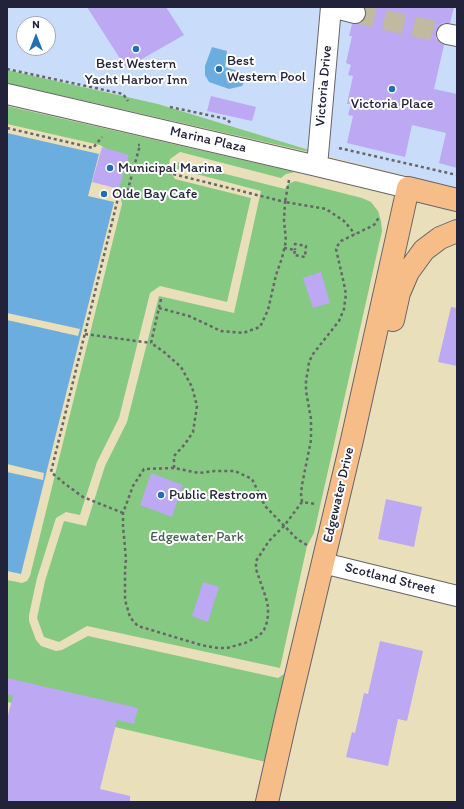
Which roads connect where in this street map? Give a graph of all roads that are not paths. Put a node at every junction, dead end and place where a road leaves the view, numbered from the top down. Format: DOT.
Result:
graph roads {
  1 [pos="331,7"];
  2 [pos="354,13"];
  3 [pos="7,94"];
  4 [pos="317,166"];
  5 [pos="408,188"];
  6 [pos="457,200"];
  7 [pos="457,231"];
  8 [pos="352,440"];
  9 [pos="323,563"];
  10 [pos="457,596"];
  11 [pos="267,802"];
  1 -- 2 [label="street"];
  1 -- 4 [label="street, Victoria Drive"];
  3 -- 4 [label="street, Marina Plaza"];
  4 -- 5 [label="street, Marina Plaza"];
  5 -- 6 [label="main road"];
  5 -- 8 [label="main road, Edgewater Drive"];
  7 -- 8 [label="main road"];
  8 -- 9 [label="main road, Edgewater Drive"];
  9 -- 10 [label="street, Scotland Street"];
  9 -- 11 [label="main road, Edgewater Drive"];
}
